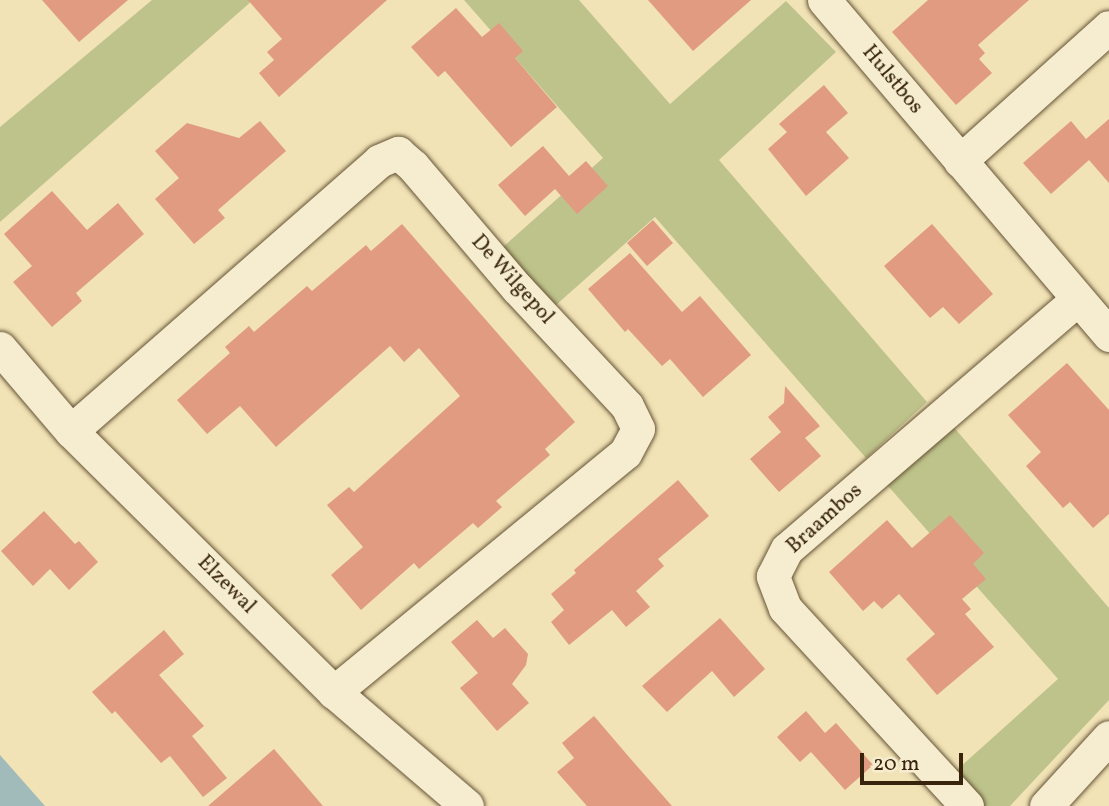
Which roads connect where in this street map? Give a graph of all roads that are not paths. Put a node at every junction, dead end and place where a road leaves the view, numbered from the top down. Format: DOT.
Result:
graph roads {
  1 [pos="824,0"];
  2 [pos="1109,27"];
  3 [pos="960,161"];
  4 [pos="1077,300"];
  5 [pos="1109,335"];
  6 [pos="0,348"];
  7 [pos="71,430"];
  8 [pos="334,692"];
  9 [pos="1109,737"];
  10 [pos="467,806"];
  11 [pos="967,806"];
  12 [pos="1046,806"];
  1 -- 3 [label="street, Hulstbos"];
  2 -- 3 [label="street"];
  3 -- 4 [label="street, Hulstbos"];
  4 -- 5 [label="street"];
  4 -- 11 [label="street, Braambos"];
  6 -- 7 [label="street, Elzewal"];
  7 -- 8 [label="street, Elzewal"];
  7 -- 8 [label="street, De Wilgepol"];
  8 -- 10 [label="street, Elzewal"];
  9 -- 12 [label="street"];
}
